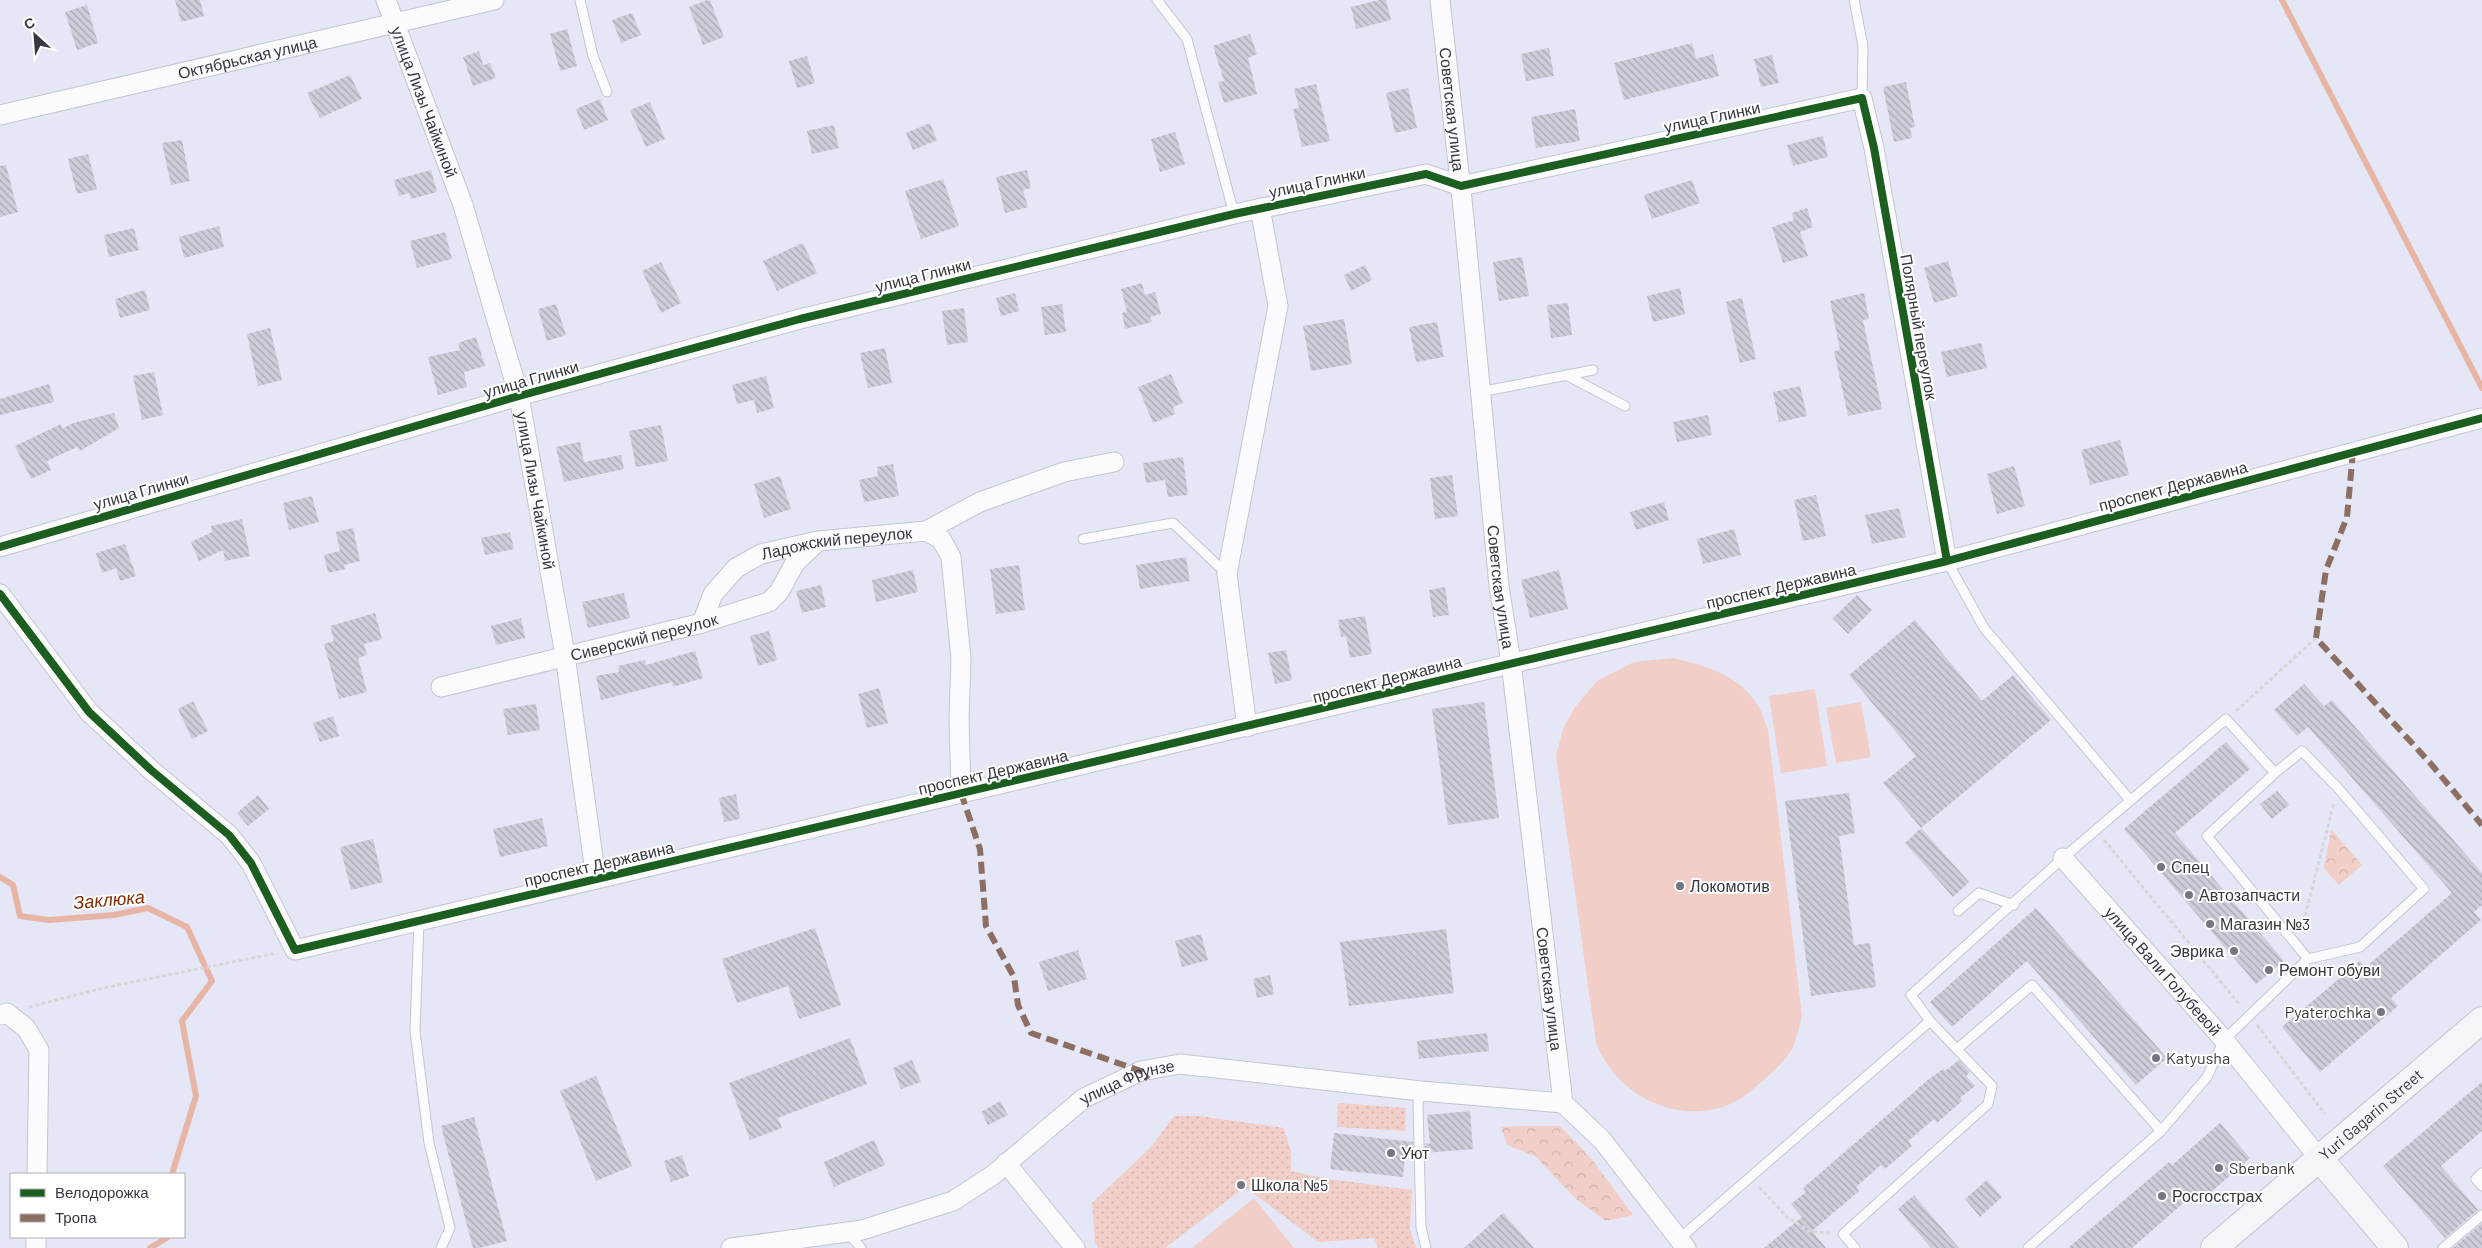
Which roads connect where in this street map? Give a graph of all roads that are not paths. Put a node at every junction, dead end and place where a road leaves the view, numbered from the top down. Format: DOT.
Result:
graph roads {
  1 [pos="386,0"];
  2 [pos="494,0"];
  3 [pos="580,0"];
  4 [pos="1157,0"];
  5 [pos="1440,0"];
  6 [pos="1854,0"];
  7 [pos="394,24"];
  8 [pos="607,92"];
  9 [pos="1862,98"];
  10 [pos="0,115"];
  11 [pos="1460,186"];
  12 [pos="1260,208"];
  13 [pos="1234,214"];
  14 [pos="1592,370"];
  15 [pos="1566,375"];
  16 [pos="1480,392"];
  17 [pos="518,396"];
  18 [pos="1626,406"];
  19 [pos="2482,418"];
  20 [pos="1114,462"];
  21 [pos="926,531"];
  22 [pos="1082,539"];
  23 [pos="818,541"];
  24 [pos="0,547"];
  25 [pos="1947,561"];
  26 [pos="1227,574"];
  27 [pos="0,594"];
  28 [pos="702,623"];
  29 [pos="565,656"];
  30 [pos="1511,662"];
  31 [pos="441,688"];
  32 [pos="1247,728"];
  33 [pos="2274,773"];
  34 [pos="961,793"];
  35 [pos="2130,800"];
  36 [pos="2063,858"];
  37 [pos="596,879"];
  38 [pos="2014,905"];
  39 [pos="1958,911"];
  40 [pos="419,921"];
  41 [pos="2308,959"];
  42 [pos="3,1014"];
  43 [pos="2482,1020"];
  44 [pos="1930,1021"];
  45 [pos="2224,1040"];
  46 [pos="1957,1049"];
  47 [pos="1421,1091"];
  48 [pos="1564,1103"];
  49 [pos="2161,1131"];
  50 [pos="2319,1158"];
  51 [pos="1006,1163"];
  52 [pos="38,1173"];
  53 [pos="2482,1173"];
  54 [pos="2482,1186"];
  55 [pos="2482,1215"];
  56 [pos="847,1232"];
  57 [pos="1683,1244"];
  58 [pos="440,1248"];
  59 [pos="731,1248"];
  60 [pos="861,1248"];
  61 [pos="1075,1248"];
  62 [pos="1426,1248"];
  63 [pos="1855,1248"];
  64 [pos="2028,1248"];
  65 [pos="2214,1248"];
  66 [pos="2395,1248"];
  67 [pos="2443,1248"];
  1 -- 7 [label="street, улица Лизы Чайкиной"];
  2 -- 7 [label="street, Октябрьская улица"];
  3 -- 8 [label="lane"];
  4 -- 13 [label="lane"];
  5 -- 11 [label="street, Советская улица"];
  6 -- 9 [label="lane"];
  7 -- 10 [label="street, Октябрьская улица"];
  7 -- 17 [label="street, улица Лизы Чайкиной"];
  9 -- 11 [label="street, улица Глинки"];
  9 -- 25 [label="street, Полярный переулок"];
  11 -- 12 [label="street, улица Глинки"];
  11 -- 16 [label="street, Советская улица"];
  12 -- 13 [label="street, улица Глинки"];
  12 -- 26 [label="street"];
  13 -- 17 [label="street, улица Глинки"];
  14 -- 15 [label="lane"];
  15 -- 16 [label="lane"];
  15 -- 18 [label="lane"];
  16 -- 30 [label="street, Советская улица"];
  17 -- 24 [label="street, улица Глинки"];
  17 -- 29 [label="street, улица Лизы Чайкиной"];
  19 -- 25 [label="street, проспект Державина"];
  20 -- 21 [label="street, Ладожский переулок"];
  21 -- 23 [label="street, Ладожский переулок"];
  21 -- 34 [label="street"];
  22 -- 26 [label="lane"];
  23 -- 28 [label="street, Сиверский переулок"];
  23 -- 28 [label="street, Ладожский переулок"];
  25 -- 30 [label="street, проспект Державина"];
  25 -- 35 [label="lane"];
  26 -- 32 [label="street"];
  27 -- 40 [label="street, проспект Державина"];
  28 -- 29 [label="street, Сиверский переулок"];
  29 -- 31 [label="street, Сиверский переулок"];
  29 -- 37 [label="street, улица Лизы Чайкиной"];
  30 -- 32 [label="street, проспект Державина"];
  30 -- 48 [label="street, Советская улица"];
  32 -- 34 [label="street, проспект Державина"];
  33 -- 35 [label="lane"];
  33 -- 41 [label="lane"];
  33 -- 41 [label="lane"];
  34 -- 37 [label="street, проспект Державина"];
  35 -- 36 [label="lane"];
  36 -- 38 [label="lane"];
  36 -- 45 [label="street, улица Вали Голубевой"];
  37 -- 40 [label="street, проспект Державина"];
  38 -- 39 [label="lane"];
  38 -- 44 [label="lane"];
  40 -- 58 [label="lane"];
  41 -- 45 [label="lane"];
  42 -- 52 [label="street"];
  43 -- 50 [label="main road, Yuri Gagarin Street"];
  44 -- 46 [label="lane"];
  44 -- 57 [label="lane"];
  45 -- 49 [label="lane"];
  45 -- 50 [label="street, улица Вали Голубевой"];
  46 -- 49 [label="lane"];
  46 -- 63 [label="lane"];
  47 -- 48 [label="street, улица Фрунзе"];
  47 -- 51 [label="street, улица Фрунзе"];
  47 -- 62 [label="lane"];
  48 -- 57 [label="street"];
  49 -- 64 [label="lane"];
  50 -- 65 [label="main road, Yuri Gagarin Street"];
  50 -- 66 [label="main road, улица Вали Голубевой"];
  51 -- 56 [label="street, улица Фрунзе"];
  51 -- 61 [label="street"];
  53 -- 54 [label="lane"];
  55 -- 67 [label="lane"];
  56 -- 59 [label="street, улица Фрунзе"];
  56 -- 60 [label="lane"];
}
